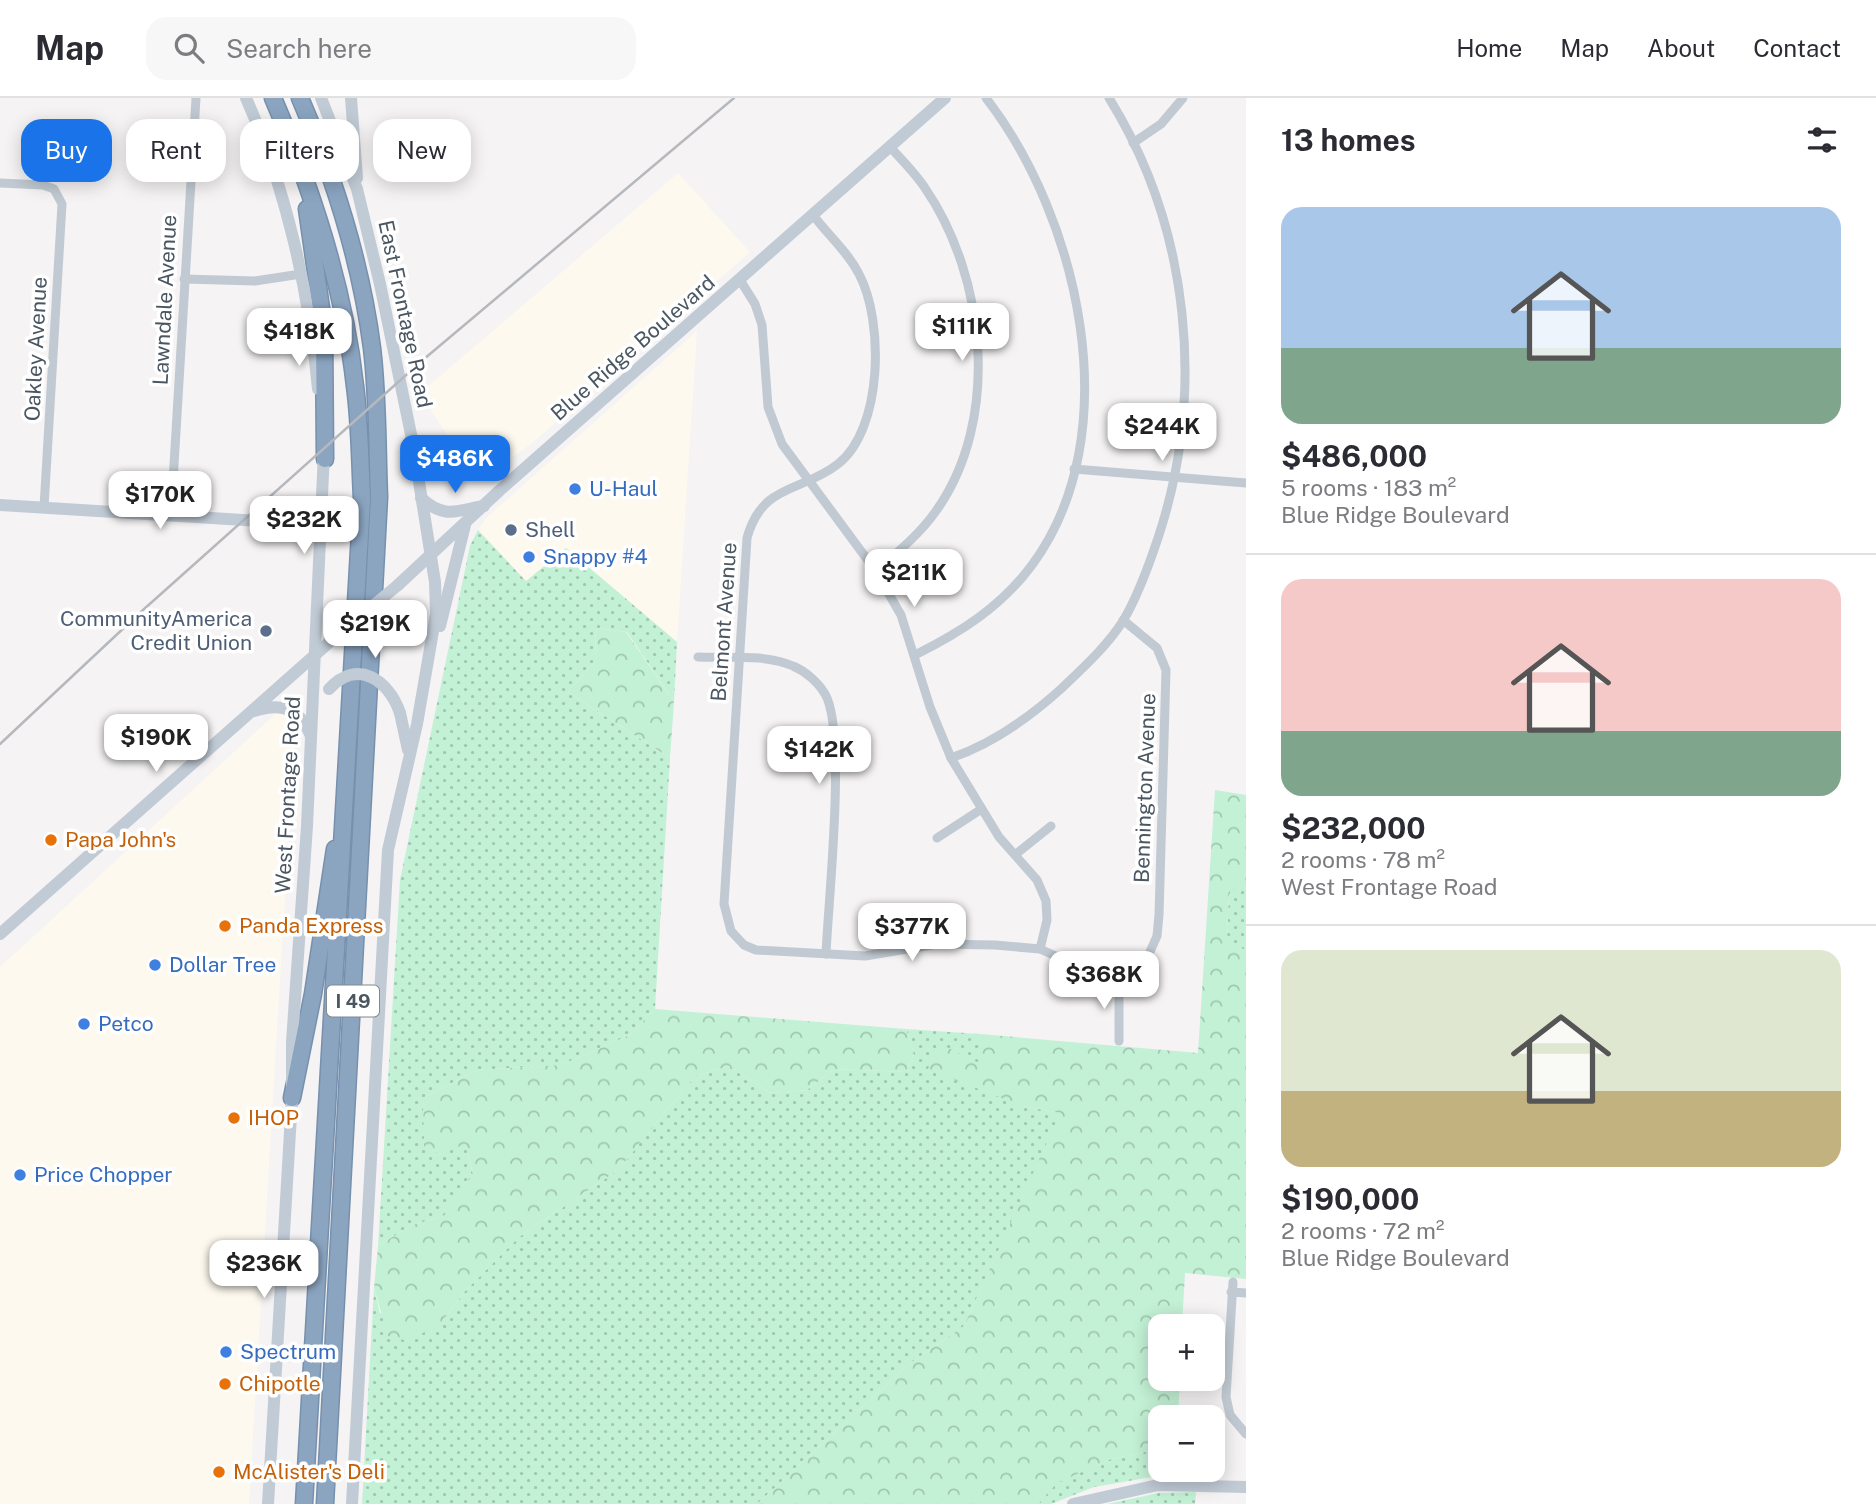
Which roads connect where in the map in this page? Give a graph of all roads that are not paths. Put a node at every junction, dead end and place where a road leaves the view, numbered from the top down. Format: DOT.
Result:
graph roads {
  1 [pos="196,98"];
  2 [pos="246,98"];
  3 [pos="273,98"];
  4 [pos="300,98"];
  5 [pos="321,98"];
  6 [pos="351,98"];
  7 [pos="945,98"];
  8 [pos="986,98"];
  9 [pos="1109,98"];
  10 [pos="1183,98"];
  11 [pos="281,119"];
  12 [pos="1133,143"];
  13 [pos="890,147"];
  14 [pos="303,182"];
  15 [pos="306,182"];
  16 [pos="0,183"];
  17 [pos="357,189"];
  18 [pos="813,215"];
  19 [pos="301,274"];
  20 [pos="184,279"];
  21 [pos="740,280"];
  22 [pos="324,459"];
  23 [pos="1074,470"];
  24 [pos="1174,478"];
  25 [pos="808,480"];
  26 [pos="1246,483"];
  27 [pos="421,498"];
  28 [pos="0,505"];
  29 [pos="485,506"];
  30 [pos="44,507"];
  31 [pos="171,509"];
  32 [pos="465,523"];
  33 [pos="323,525"];
  34 [pos="431,556"];
  35 [pos="875,570"];
  36 [pos="1123,620"];
  37 [pos="315,655"];
  38 [pos="915,655"];
  39 [pos="698,657"];
  40 [pos="427,659"];
  41 [pos="739,659"];
  42 [pos="250,713"];
  43 [pos="312,719"];
  44 [pos="311,738"];
  45 [pos="408,754"];
  46 [pos="950,758"];
  47 [pos="346,795"];
  48 [pos="981,810"];
  49 [pos="1051,826"];
  50 [pos="937,838"];
  51 [pos="1016,855"];
  52 [pos="0,934"];
  53 [pos="1040,949"];
  54 [pos="826,954"];
  55 [pos="1119,981"];
  56 [pos="1119,1041"];
  57 [pos="292,1098"];
  58 [pos="1246,1293"];
  59 [pos="1246,1434"];
  60 [pos="1246,1487"];
  61 [pos="268,1504"];
  62 [pos="304,1504"];
  63 [pos="325,1504"];
  64 [pos="352,1504"];
  65 [pos="1073,1504"];
  1 -- 20 [label="street, Lawndale Avenue"];
  2 -- 19 [label="street, West Frontage Road"];
  3 -- 11 [label="highway, I 49"];
  4 -- 63 [label="highway, I 49"];
  5 -- 17 [label="street, East Frontage Road"];
  6 -- 17 [label="street"];
  7 -- 13 [label="street, Blue Ridge Boulevard"];
  8 -- 23 [label="street"];
  9 -- 12 [label="street"];
  10 -- 12 [label="street"];
  12 -- 24 [label="street"];
  13 -- 18 [label="street, Blue Ridge Boulevard"];
  13 -- 35 [label="street"];
  14 -- 22 [label="highway"];
  15 -- 47 [label="highway, I 49"];
  16 -- 30 [label="street, Oakley Avenue"];
  17 -- 27 [label="street, East Frontage Road"];
  18 -- 21 [label="street, Blue Ridge Boulevard"];
  18 -- 25 [label="street, Belmont Avenue"];
  19 -- 20 [label="street"];
  19 -- 22 [label="street, West Frontage Road"];
  20 -- 31 [label="street, Lawndale Avenue"];
  21 -- 25 [label="street"];
  21 -- 29 [label="street, Blue Ridge Boulevard"];
  22 -- 33 [label="street, West Frontage Road"];
  23 -- 24 [label="street"];
  23 -- 38 [label="street"];
  24 -- 26 [label="street"];
  24 -- 36 [label="street"];
  25 -- 35 [label="street"];
  25 -- 41 [label="street, Belmont Avenue"];
  27 -- 29 [label="street"];
  27 -- 34 [label="street, East Frontage Road"];
  28 -- 30 [label="street"];
  29 -- 32 [label="street, Blue Ridge Boulevard"];
  30 -- 31 [label="street"];
  31 -- 33 [label="street"];
  32 -- 34 [label="street, Blue Ridge Boulevard"];
  32 -- 40 [label="street"];
  33 -- 37 [label="street, West Frontage Road"];
  34 -- 37 [label="street, Blue Ridge Boulevard, bridge"];
  34 -- 40 [label="street, East Frontage Road"];
  35 -- 38 [label="street"];
  36 -- 46 [label="street"];
  36 -- 55 [label="street, Bennington Avenue"];
  37 -- 42 [label="street, Blue Ridge Boulevard"];
  37 -- 43 [label="street, West Frontage Road"];
  38 -- 46 [label="street"];
  39 -- 41 [label="street"];
  40 -- 45 [label="street, East Frontage Road"];
  41 -- 54 [label="street"];
  41 -- 54 [label="street, Belmont Avenue"];
  42 -- 44 [label="street"];
  42 -- 52 [label="street, Blue Ridge Boulevard"];
  43 -- 44 [label="street, West Frontage Road"];
  43 -- 45 [label="street, bridge"];
  44 -- 57 [label="street, West Frontage Road"];
  45 -- 64 [label="street, East Frontage Road"];
  46 -- 48 [label="street"];
  47 -- 57 [label="highway"];
  47 -- 62 [label="highway, I 49"];
  48 -- 50 [label="street"];
  48 -- 51 [label="street"];
  49 -- 51 [label="street"];
  51 -- 53 [label="street"];
  53 -- 54 [label="street, Belmont Avenue"];
  53 -- 55 [label="street"];
  55 -- 56 [label="street"];
  57 -- 61 [label="street, West Frontage Road"];
  58 -- 59 [label="street"];
  60 -- 65 [label="street"];
}
